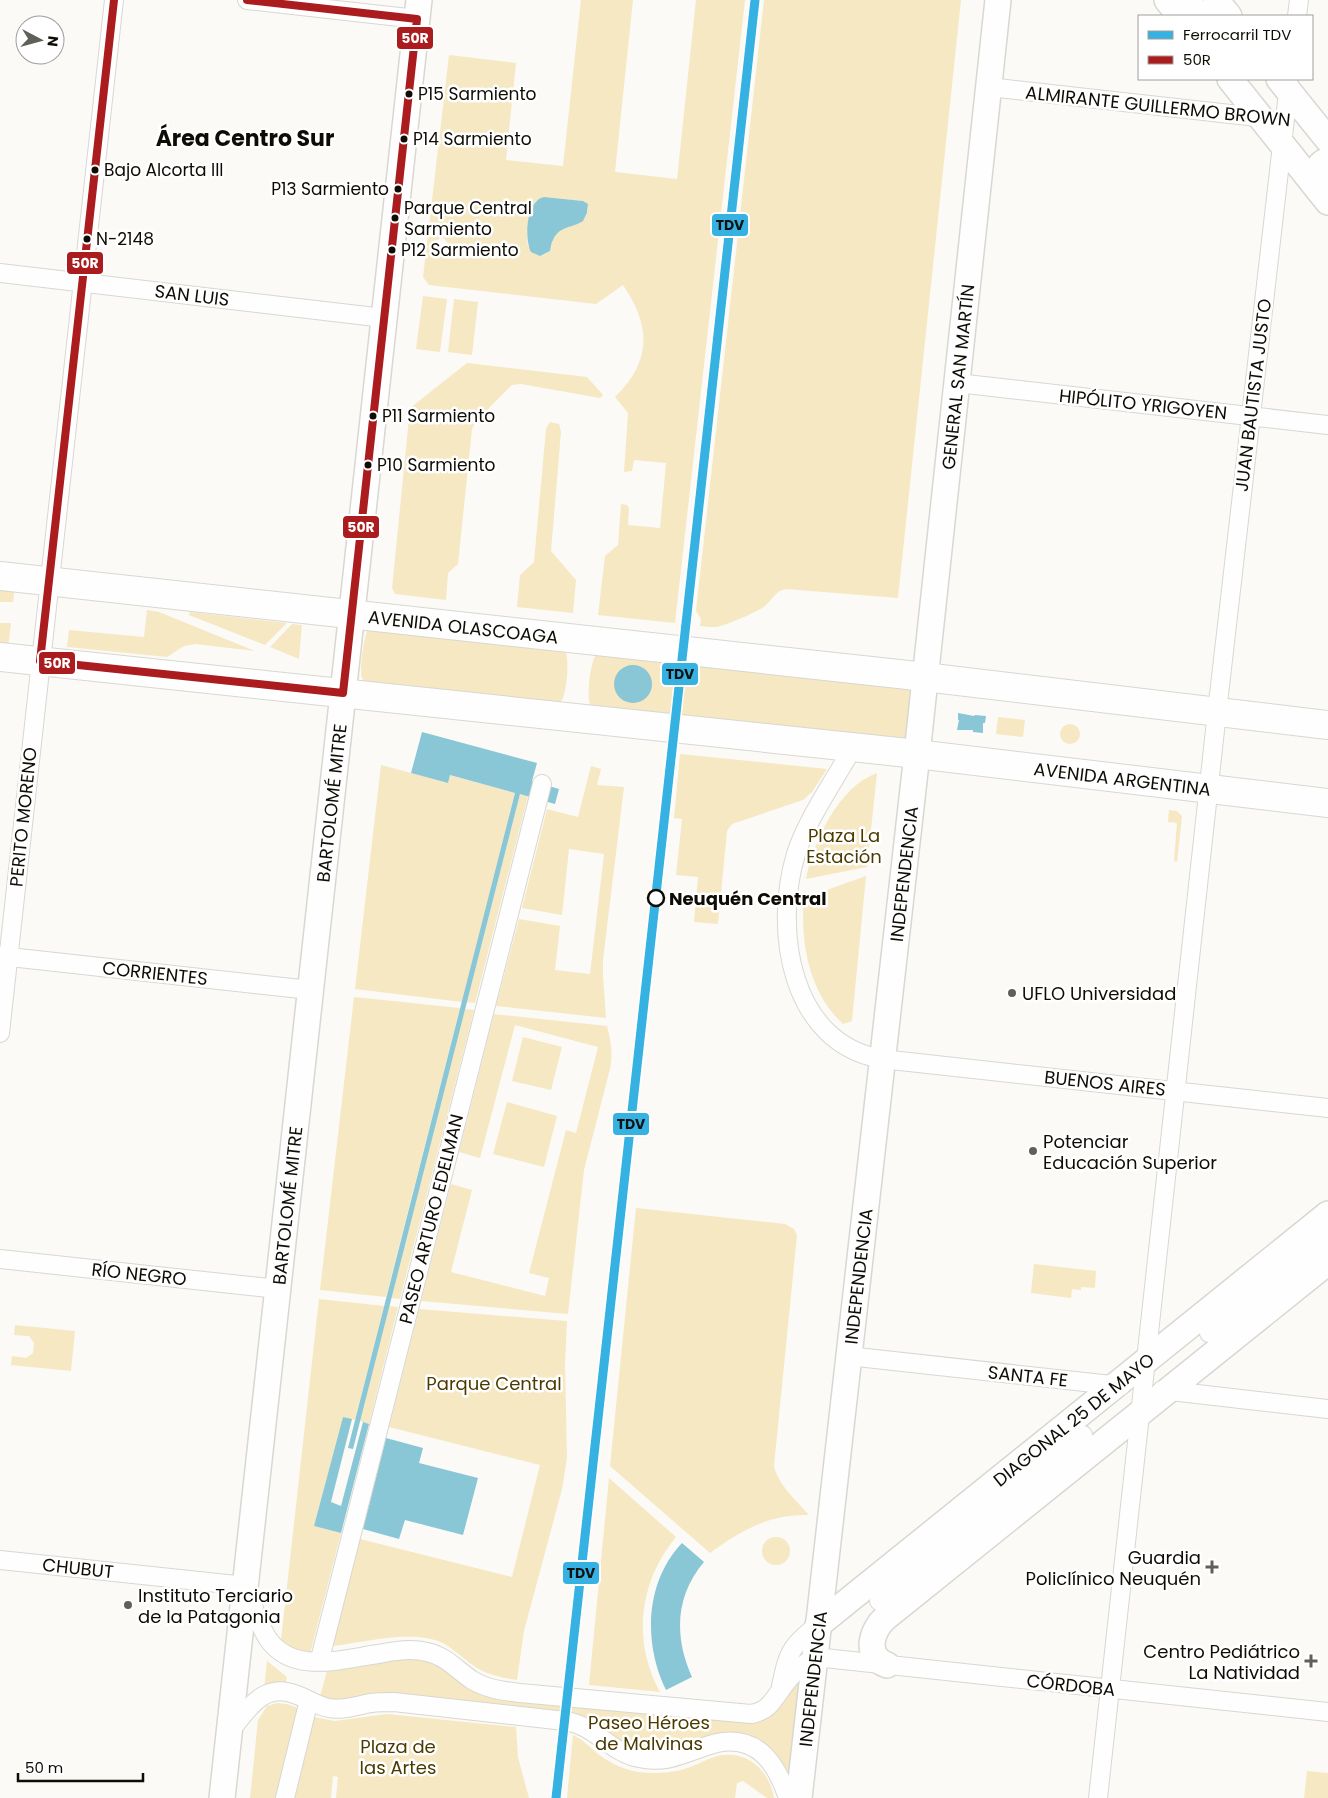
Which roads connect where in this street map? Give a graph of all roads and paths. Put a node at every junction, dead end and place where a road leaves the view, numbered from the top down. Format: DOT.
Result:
graph roads {
  1 [pos="114,0"];
  2 [pos="247,0"];
  3 [pos="998,0"];
  4 [pos="1167,0"];
  5 [pos="1191,0"];
  6 [pos="1216,0"];
  7 [pos="1298,0"];
  8 [pos="418,9"];
  9 [pos="1179,15"];
  10 [pos="1203,15"];
  11 [pos="1228,15"];
  12 [pos="1297,15"];
  13 [pos="1231,80"];
  14 [pos="1285,83"];
  15 [pos="989,87"];
  16 [pos="1261,118"];
  17 [pos="1285,120"];
  18 [pos="1324,130"];
  19 [pos="1282,145"];
  20 [pos="1328,160"];
  21 [pos="1323,196"];
  22 [pos="0,273"];
  23 [pos="82,283"];
  24 [pos="384,318"];
  25 [pos="957,383"];
  26 [pos="1251,416"];
  27 [pos="1328,425"];
  28 [pos="0,576"];
  29 [pos="49,581"];
  30 [pos="352,614"];
  31 [pos="0,657"];
  32 [pos="40,661"];
  33 [pos="926,678"];
  34 [pos="343,693"];
  35 [pos="1217,712"];
  36 [pos="1328,725"];
  37 [pos="853,747"];
  38 [pos="917,754"];
  39 [pos="542,784"];
  40 [pos="1208,789"];
  41 [pos="1328,803"];
  42 [pos="4,956"];
  43 [pos="310,990"];
  44 [pos="0,1033"];
  45 [pos="882,1059"];
  46 [pos="1175,1091"];
  47 [pos="1328,1108"];
  48 [pos="1328,1214"];
  49 [pos="1328,1238"];
  50 [pos="0,1259"];
  51 [pos="1328,1262"];
  52 [pos="278,1289"];
  53 [pos="1209,1333"];
  54 [pos="848,1356"];
  55 [pos="1145,1361"];
  56 [pos="1114,1385"];
  57 [pos="1142,1388"];
  58 [pos="1167,1391"];
  59 [pos="1328,1409"];
  60 [pos="1139,1414"];
  61 [pos="1083,1435"];
  62 [pos="0,1560"];
  63 [pos="246,1586"];
  64 [pos="875,1602"];
  65 [pos="818,1625"];
  66 [pos="321,1655"];
  67 [pos="815,1657"];
  68 [pos="887,1665"];
  69 [pos="1109,1689"];
  70 [pos="780,1692"];
  71 [pos="308,1704"];
  72 [pos="1328,1712"];
  73 [pos="230,1730"];
  74 [pos="222,1798"];
  75 [pos="285,1798"];
  76 [pos="788,1798"];
  77 [pos="799,1798"];
  78 [pos="1098,1798"];
  1 -- 23 [label="street, PERITO MORENO"];
  2 -- 8 [label="street"];
  3 -- 15 [label="main road, GENERAL SAN MARTÍN"];
  4 -- 9 [label="main road"];
  5 -- 10 [label="street"];
  6 -- 11 [label="main road"];
  7 -- 12 [label="street"];
  8 -- 24 [label="main road, BARTOLOMÉ MITRE"];
  13 -- 16 [label="main road"];
  14 -- 17 [label="street, JUAN BAUTISTA JUSTO"];
  14 -- 18 [label="main road"];
  15 -- 16 [label="street, ALMIRANTE GUILLERMO BROWN"];
  15 -- 25 [label="main road, GENERAL SAN MARTÍN"];
  16 -- 17 [label="street, ALMIRANTE GUILLERMO BROWN"];
  16 -- 19 [label="main road"];
  17 -- 18 [label="street, ALMIRANTE GUILLERMO BROWN"];
  17 -- 19 [label="street, JUAN BAUTISTA JUSTO"];
  19 -- 21 [label="main road"];
  19 -- 26 [label="street, JUAN BAUTISTA JUSTO"];
  20 -- 21 [label="main road"];
  22 -- 23 [label="street, SAN LUIS"];
  23 -- 24 [label="street, SAN LUIS"];
  23 -- 29 [label="street, PERITO MORENO"];
  24 -- 30 [label="main road, BARTOLOMÉ MITRE"];
  25 -- 26 [label="street, HIPÓLITO YRIGOYEN"];
  25 -- 33 [label="main road, GENERAL SAN MARTÍN"];
  26 -- 27 [label="street, HIPÓLITO YRIGOYEN"];
  26 -- 35 [label="street, JUAN BAUTISTA JUSTO"];
  28 -- 29 [label="main road, AVENIDA OLASCOAGA"];
  29 -- 30 [label="main road, AVENIDA OLASCOAGA"];
  29 -- 32 [label="street, PERITO MORENO"];
  30 -- 33 [label="main road, AVENIDA OLASCOAGA"];
  30 -- 34 [label="main road, BARTOLOMÉ MITRE"];
  31 -- 32 [label="main road"];
  32 -- 34 [label="main road"];
  32 -- 42 [label="street, PERITO MORENO"];
  33 -- 35 [label="main road"];
  33 -- 38 [label="main road, GENERAL SAN MARTÍN"];
  34 -- 37 [label="main road"];
  34 -- 43 [label="main road, BARTOLOMÉ MITRE"];
  35 -- 36 [label="main road"];
  35 -- 40 [label="street, JUAN BAUTISTA JUSTO"];
  37 -- 38 [label="main road"];
  37 -- 45 [label="street, BUENOS AIRES"];
  38 -- 40 [label="main road, AVENIDA ARGENTINA"];
  38 -- 45 [label="main road, INDEPENDENCIA"];
  39 -- 66 [label="street, PASEO ARTURO EDELMAN"];
  40 -- 41 [label="main road, AVENIDA ARGENTINA"];
  40 -- 46 [label="street, JUAN BAUTISTA JUSTO"];
  42 -- 43 [label="street, CORRIENTES"];
  42 -- 44 [label="street, PERITO MORENO"];
  43 -- 52 [label="main road, BARTOLOMÉ MITRE"];
  45 -- 46 [label="street, BUENOS AIRES"];
  45 -- 54 [label="main road, INDEPENDENCIA"];
  46 -- 47 [label="street, BUENOS AIRES"];
  46 -- 55 [label="street, JUAN BAUTISTA JUSTO"];
  48 -- 53 [label="main road, DIAGONAL 25 DE MAYO"];
  49 -- 53 [label="street"];
  50 -- 52 [label="street, RÍO NEGRO"];
  51 -- 53 [label="main road, DIAGONAL 25 DE MAYO"];
  52 -- 63 [label="main road, BARTOLOMÉ MITRE"];
  53 -- 55 [label="main road, DIAGONAL 25 DE MAYO"];
  53 -- 58 [label="main road, DIAGONAL 25 DE MAYO"];
  54 -- 56 [label="street, SANTA FE"];
  54 -- 65 [label="main road, INDEPENDENCIA"];
  55 -- 56 [label="main road, DIAGONAL 25 DE MAYO"];
  55 -- 57 [label="street, JUAN BAUTISTA JUSTO"];
  56 -- 57 [label="street, SANTA FE"];
  56 -- 61 [label="main road, DIAGONAL 25 DE MAYO"];
  57 -- 58 [label="street, SANTA FE"];
  57 -- 60 [label="street, JUAN BAUTISTA JUSTO"];
  58 -- 59 [label="street, SANTA FE"];
  58 -- 60 [label="main road, DIAGONAL 25 DE MAYO"];
  60 -- 61 [label="main road, DIAGONAL 25 DE MAYO"];
  60 -- 69 [label="street, JUAN BAUTISTA JUSTO"];
  61 -- 64 [label="main road, DIAGONAL 25 DE MAYO"];
  61 -- 64 [label="main road, DIAGONAL 25 DE MAYO"];
  62 -- 63 [label="street, CHUBUT"];
  63 -- 70 [label="street"];
  63 -- 73 [label="main road, BARTOLOMÉ MITRE"];
  64 -- 65 [label="main road, DIAGONAL 25 DE MAYO"];
  64 -- 68 [label="main road, DIAGONAL 25 DE MAYO"];
  65 -- 67 [label="main road, INDEPENDENCIA"];
  65 -- 70 [label="street"];
  67 -- 68 [label="street, CÓRDOBA"];
  67 -- 70 [label="street"];
  67 -- 77 [label="main road, INDEPENDENCIA"];
  68 -- 69 [label="street, CÓRDOBA"];
  69 -- 72 [label="street, CÓRDOBA"];
  69 -- 78 [label="street, JUAN BAUTISTA JUSTO"];
  71 -- 75 [label="street"];
  73 -- 74 [label="main road, BARTOLOMÉ MITRE"];
  73 -- 76 [label="street"];
}
